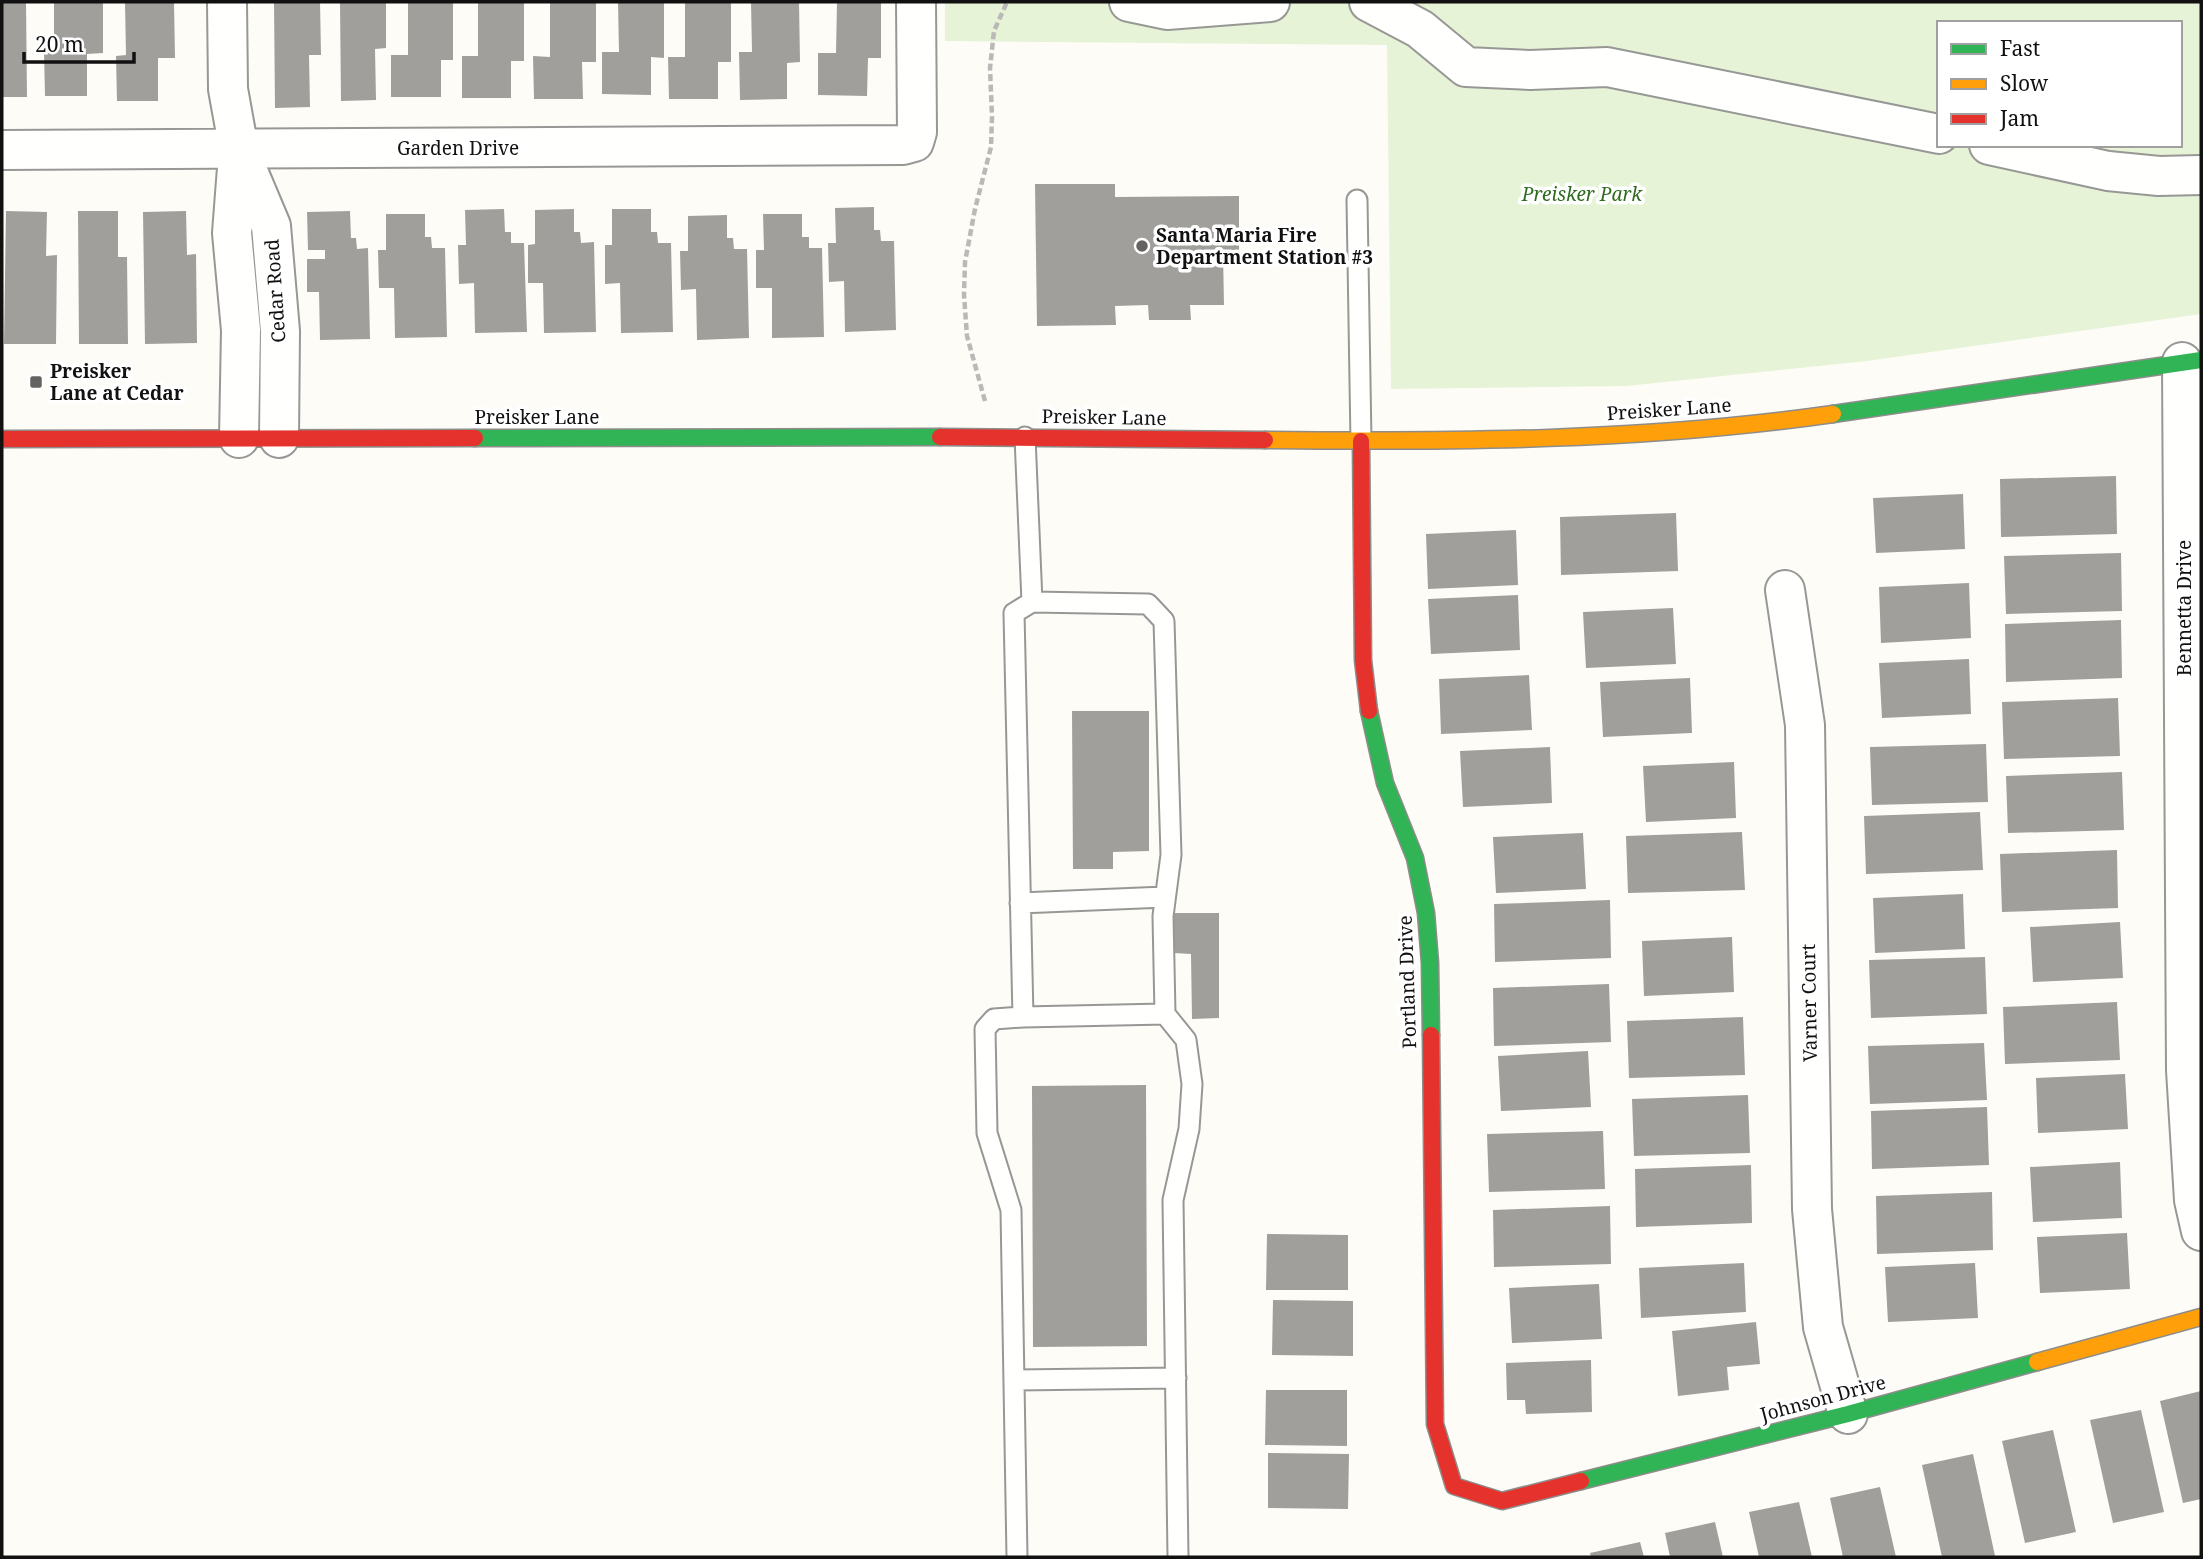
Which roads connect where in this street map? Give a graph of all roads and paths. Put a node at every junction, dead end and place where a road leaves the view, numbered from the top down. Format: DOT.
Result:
graph roads {
  1 [pos="227,2"];
  2 [pos="916,2"];
  3 [pos="1007,2"];
  4 [pos="1129,2"];
  5 [pos="1270,2"];
  6 [pos="1369,2"];
  7 [pos="1937,134"];
  8 [pos="1998,147"];
  9 [pos="2,150"];
  10 [pos="239,150"];
  11 [pos="2201,175"];
  12 [pos="1357,200"];
  13 [pos="2192,361"];
  14 [pos="988,437"];
  15 [pos="1025,437"];
  16 [pos="239,438"];
  17 [pos="279,438"];
  18 [pos="2,439"];
  19 [pos="1361,441"];
  20 [pos="1785,590"];
  21 [pos="1032,602"];
  22 [pos="1165,897"];
  23 [pos="1020,903"];
  24 [pos="1165,1014"];
  25 [pos="1023,1017"];
  26 [pos="2201,1231"];
  27 [pos="2201,1317"];
  28 [pos="1175,1378"];
  29 [pos="1014,1380"];
  30 [pos="1848,1414"];
  31 [pos="1454,1486"];
  32 [pos="1017,1557"];
  33 [pos="1178,1557"];
  1 -- 10 [label="street, Cedar Road"];
  2 -- 10 [label="street, Garden Drive"];
  3 -- 14 [label="path"];
  4 -- 5 [label="street"];
  6 -- 7 [label="street"];
  8 -- 11 [label="street"];
  9 -- 10 [label="street, Garden Drive"];
  10 -- 16 [label="street, Cedar Road"];
  10 -- 17 [label="street, Cedar Road"];
  12 -- 19 [label="lane"];
  13 -- 19 [label="street, Preisker Lane"];
  13 -- 26 [label="street, Bennetta Drive"];
  14 -- 15 [label="street, Preisker Lane"];
  14 -- 17 [label="street, Preisker Lane"];
  15 -- 19 [label="street, Preisker Lane"];
  15 -- 21 [label="lane"];
  16 -- 17 [label="street, Preisker Lane"];
  16 -- 18 [label="street, Preisker Lane"];
  19 -- 31 [label="street, Portland Drive"];
  20 -- 30 [label="street, Varner Court"];
  21 -- 22 [label="lane"];
  21 -- 23 [label="lane"];
  22 -- 23 [label="lane"];
  22 -- 24 [label="lane"];
  23 -- 25 [label="lane"];
  24 -- 25 [label="lane"];
  24 -- 28 [label="lane"];
  25 -- 29 [label="lane"];
  27 -- 30 [label="street, Johnson Drive"];
  28 -- 29 [label="lane"];
  28 -- 33 [label="lane"];
  29 -- 32 [label="lane"];
  30 -- 31 [label="street, Johnson Drive"];
}
